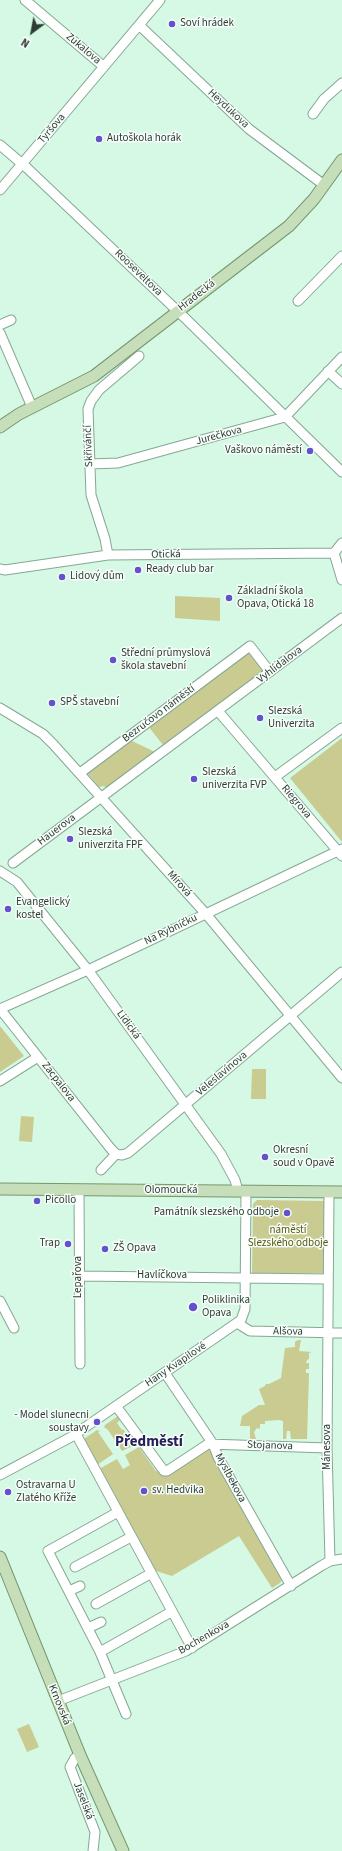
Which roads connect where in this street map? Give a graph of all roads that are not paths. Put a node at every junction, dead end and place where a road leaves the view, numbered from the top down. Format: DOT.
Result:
graph roads {
  1 [pos="25,0"];
  2 [pos="160,0"];
  3 [pos="139,25"];
  4 [pos="104,66"];
  5 [pos="342,83"];
  6 [pos="313,114"];
  7 [pos="0,145"];
  8 [pos="342,160"];
  9 [pos="23,164"];
  10 [pos="324,185"];
  11 [pos="0,190"];
  12 [pos="342,256"];
  13 [pos="298,301"];
  14 [pos="178,311"];
  15 [pos="11,320"];
  16 [pos="0,325"];
  17 [pos="0,334"];
  18 [pos="139,356"];
  19 [pos="342,357"];
  20 [pos="328,371"];
  21 [pos="342,384"];
  22 [pos="32,407"];
  23 [pos="285,417"];
  24 [pos="0,427"];
  25 [pos="90,464"];
  26 [pos="342,472"];
  27 [pos="342,544"];
  28 [pos="334,553"];
  29 [pos="108,555"];
  30 [pos="0,569"];
  31 [pos="342,580"];
  32 [pos="342,618"];
  33 [pos="270,672"];
  34 [pos="0,708"];
  35 [pos="218,711"];
  36 [pos="342,728"];
  37 [pos="80,773"];
  38 [pos="274,777"];
  39 [pos="101,797"];
  40 [pos="340,852"];
  41 [pos="13,863"];
  42 [pos="0,872"];
  43 [pos="206,914"];
  44 [pos="88,970"];
  45 [pos="342,972"];
  46 [pos="0,1009"];
  47 [pos="291,1016"];
  48 [pos="38,1057"];
  49 [pos="342,1078"];
  50 [pos="0,1081"];
  51 [pos="185,1104"];
  52 [pos="116,1154"];
  53 [pos="101,1170"];
  54 [pos="0,1189"];
  55 [pos="79,1190"];
  56 [pos="242,1191"];
  57 [pos="329,1192"];
  58 [pos="342,1192"];
  59 [pos="79,1276"];
  60 [pos="245,1277"];
  61 [pos="328,1279"];
  62 [pos="0,1301"];
  63 [pos="237,1323"];
  64 [pos="14,1328"];
  65 [pos="328,1332"];
  66 [pos="342,1332"];
  67 [pos="80,1364"];
  68 [pos="165,1373"];
  69 [pos="116,1406"];
  70 [pos="76,1434"];
  71 [pos="213,1444"];
  72 [pos="327,1448"];
  73 [pos="0,1475"];
  74 [pos="118,1512"];
  75 [pos="130,1537"];
  76 [pos="0,1557"];
  77 [pos="342,1559"];
  78 [pos="330,1561"];
  79 [pos="150,1574"];
  80 [pos="61,1575"];
  81 [pos="80,1586"];
  82 [pos="290,1586"];
  83 [pos="69,1592"];
  84 [pos="171,1612"];
  85 [pos="80,1613"];
  86 [pos="101,1622"];
  87 [pos="88,1628"];
  88 [pos="192,1648"];
  89 [pos="100,1652"];
  90 [pos="113,1680"];
  91 [pos="58,1700"];
  92 [pos="126,1714"];
  93 [pos="80,1755"];
  94 [pos="93,1851"];
  95 [pos="122,1851"];
  1 -- 4 [label="street, Zukalova"];
  2 -- 3 [label="street, Tyršova"];
  3 -- 4 [label="street, Tyršova"];
  3 -- 10 [label="street, Heydukova"];
  4 -- 9 [label="street, Tyršova"];
  5 -- 6 [label="street"];
  7 -- 9 [label="street, Rooseveltova"];
  8 -- 10 [label="main road, Hradecká"];
  9 -- 11 [label="street, Tyršova"];
  9 -- 14 [label="street, Rooseveltova"];
  10 -- 14 [label="main road, Hradecká"];
  12 -- 13 [label="street"];
  14 -- 22 [label="main road, Hradecká"];
  14 -- 23 [label="street, Rooseveltova"];
  15 -- 16 [label="street"];
  17 -- 22 [label="street"];
  18 -- 25 [label="street, Skřivánčí"];
  19 -- 20 [label="street"];
  20 -- 21 [label="street"];
  20 -- 23 [label="street"];
  22 -- 24 [label="main road, Hradecká"];
  23 -- 25 [label="street, Jurečkova"];
  23 -- 26 [label="street, Rooseveltova"];
  25 -- 29 [label="street, Skřivánčí"];
  27 -- 28 [label="street"];
  28 -- 29 [label="street, Otická"];
  28 -- 31 [label="street"];
  29 -- 30 [label="street, Otická"];
  32 -- 33 [label="street, Vyhlídalova"];
  33 -- 35 [label="street, Vyhlídalova"];
  33 -- 37 [label="street, Bezručovo náměstí"];
  34 -- 37 [label="street, Mírová"];
  35 -- 38 [label="street, Riegrova"];
  35 -- 39 [label="street"];
  36 -- 38 [label="street"];
  37 -- 39 [label="street, Mírová"];
  38 -- 40 [label="street, Riegrova"];
  39 -- 41 [label="street, Hauerova"];
  39 -- 43 [label="street, Mírová"];
  40 -- 43 [label="street, Na Rybníčku"];
  42 -- 44 [label="street, Lidická"];
  43 -- 44 [label="street, Na Rybníčku"];
  43 -- 47 [label="street, Mírová"];
  44 -- 46 [label="street, Na Rybníčku"];
  44 -- 51 [label="street, Lidická"];
  45 -- 47 [label="street, Veleslavínova"];
  46 -- 48 [label="street, Zacpalova"];
  47 -- 49 [label="street, Mírová"];
  47 -- 51 [label="street, Veleslavínova"];
  48 -- 50 [label="street"];
  48 -- 52 [label="street, Zacpalova"];
  51 -- 52 [label="street, Veleslavínova"];
  51 -- 56 [label="street, Lidická"];
  52 -- 53 [label="street, Veleslavínova"];
  54 -- 55 [label="main road, Olomoucká"];
  55 -- 56 [label="main road, Olomoucká"];
  55 -- 59 [label="street, Lepařova"];
  56 -- 57 [label="main road, Olomoucká"];
  56 -- 60 [label="street"];
  57 -- 58 [label="main road, Olomoucká"];
  57 -- 61 [label="street"];
  59 -- 60 [label="street, Havlíčkova"];
  59 -- 67 [label="street, Lepařova"];
  60 -- 61 [label="street, Havlíčkova"];
  60 -- 63 [label="street"];
  61 -- 65 [label="street"];
  62 -- 64 [label="street"];
  63 -- 65 [label="street, Alšova"];
  63 -- 68 [label="street, Hany Kvapilové"];
  65 -- 66 [label="street, Alšova"];
  65 -- 72 [label="street, Mánesova"];
  68 -- 69 [label="street, Hany Kvapilové"];
  68 -- 71 [label="street, Myslbekova"];
  69 -- 70 [label="street, Hany Kvapilové"];
  69 -- 71 [label="street"];
  70 -- 73 [label="street, Hany Kvapilové"];
  70 -- 74 [label="street"];
  71 -- 72 [label="street, Stojanova"];
  71 -- 82 [label="street, Myslbekova"];
  72 -- 78 [label="street, Mánesova"];
  74 -- 75 [label="street"];
  74 -- 80 [label="street"];
  75 -- 79 [label="street"];
  75 -- 80 [label="street"];
  76 -- 91 [label="main road, Krnovská"];
  77 -- 78 [label="street, Bochenkova"];
  78 -- 82 [label="street, Bochenkova"];
  79 -- 84 [label="street"];
  79 -- 85 [label="street"];
  80 -- 83 [label="street"];
  81 -- 83 [label="street"];
  82 -- 88 [label="street, Bochenkova"];
  83 -- 85 [label="street"];
  84 -- 88 [label="street"];
  84 -- 89 [label="street"];
  85 -- 87 [label="street"];
  86 -- 87 [label="street"];
  87 -- 89 [label="street"];
  88 -- 90 [label="street, Bochenkova"];
  89 -- 90 [label="street"];
  90 -- 91 [label="street, Bochenkova"];
  90 -- 92 [label="street"];
  91 -- 93 [label="main road, Krnovská"];
  93 -- 94 [label="street, Jaselská"];
  93 -- 95 [label="main road, Krnovská"];
}
